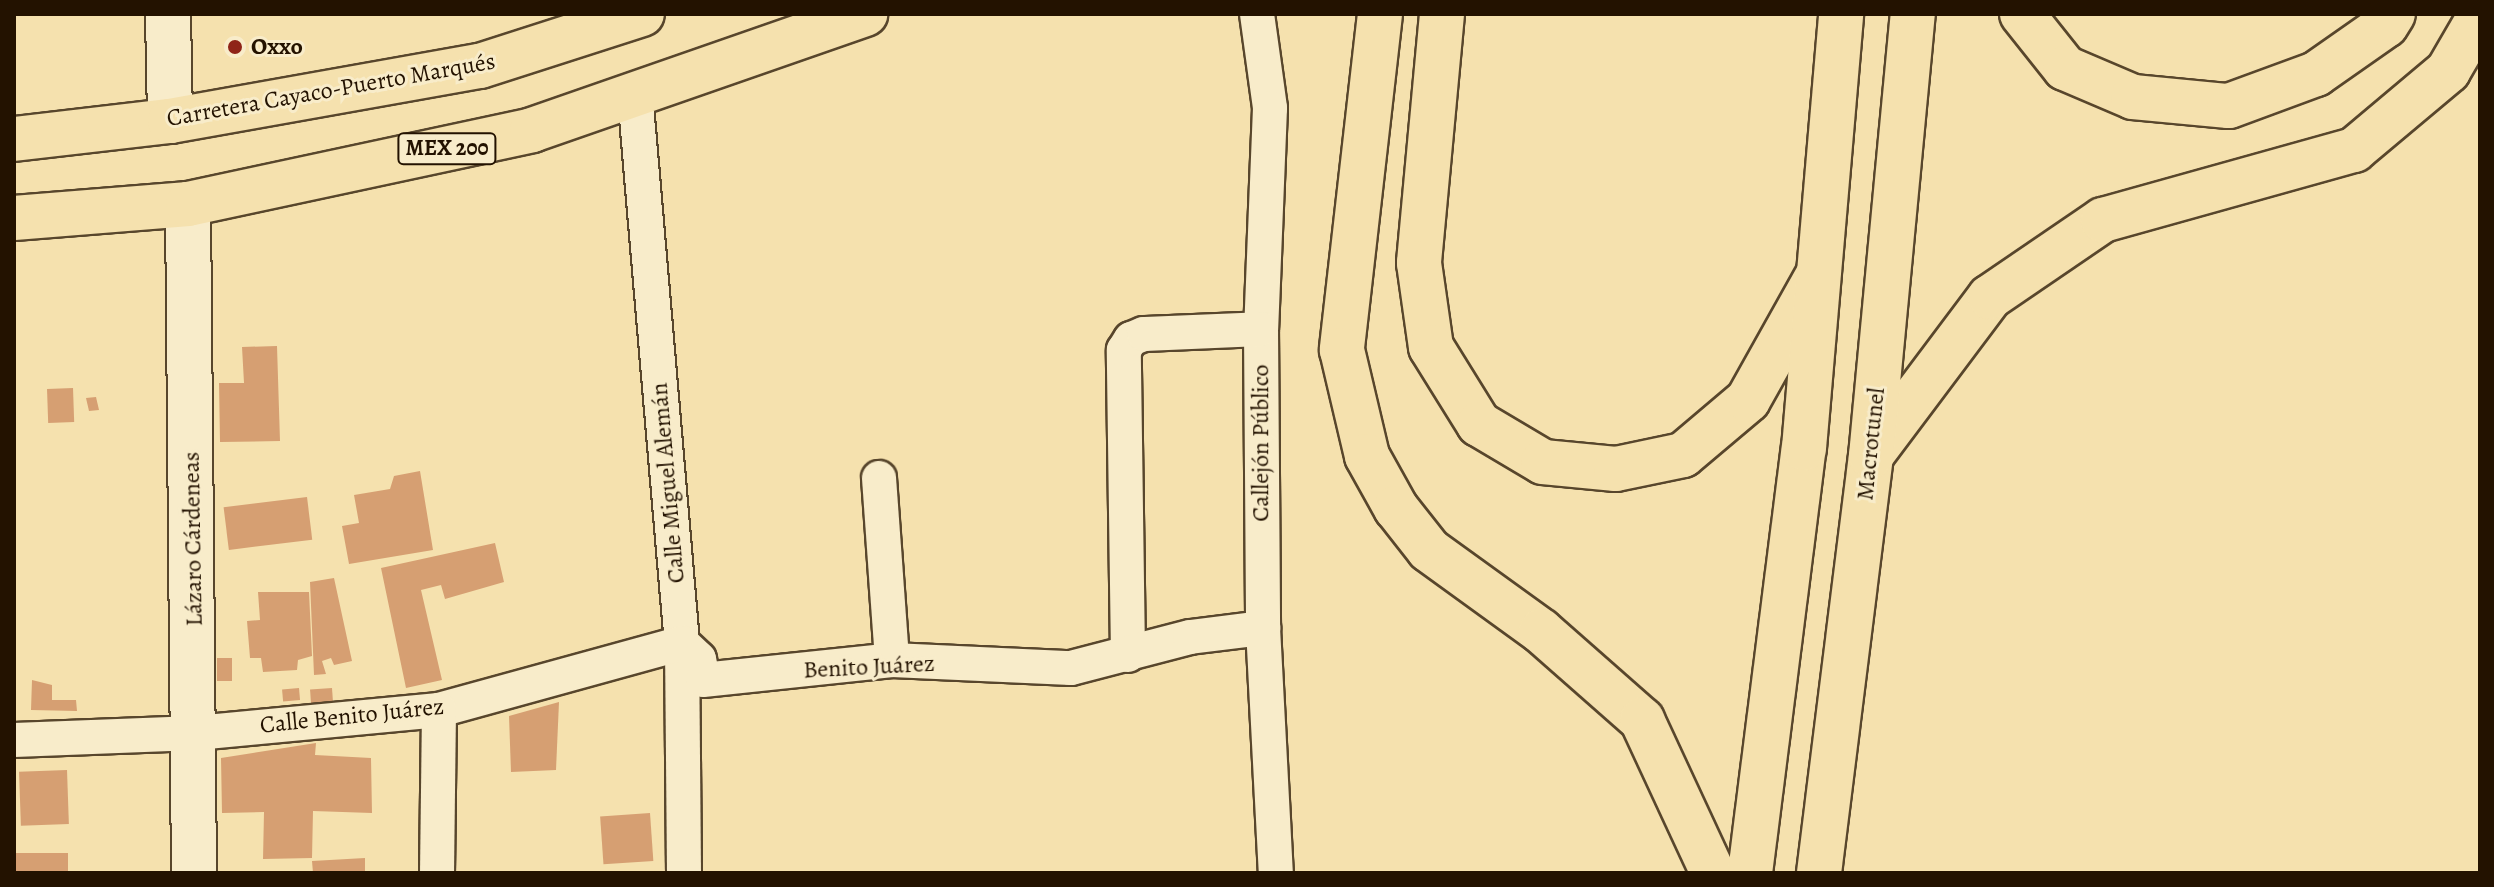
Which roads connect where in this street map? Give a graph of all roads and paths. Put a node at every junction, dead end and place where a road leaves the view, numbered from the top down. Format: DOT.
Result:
graph roads {
  1 [pos="168,14"];
  2 [pos="642,14"];
  3 [pos="865,14"];
  4 [pos="1257,14"];
  5 [pos="1380,14"];
  6 [pos="1442,14"];
  7 [pos="1841,14"];
  8 [pos="1913,14"];
  9 [pos="2022,14"];
  10 [pos="2393,14"];
  11 [pos="2480,16"];
  12 [pos="635,94"];
  13 [pos="170,121"];
  14 [pos="14,139"];
  15 [pos="188,204"];
  16 [pos="14,218"];
  17 [pos="1818,275"];
  18 [pos="1261,329"];
  19 [pos="1871,456"];
  20 [pos="879,478"];
  21 [pos="1263,628"];
  22 [pos="682,643"];
  23 [pos="1128,655"];
  24 [pos="892,660"];
  25 [pos="439,710"];
  26 [pos="196,733"];
  27 [pos="14,740"];
  28 [pos="194,873"];
  29 [pos="437,873"];
  30 [pos="684,873"];
  31 [pos="1276,873"];
  32 [pos="1713,873"];
  33 [pos="1750,873"];
  34 [pos="1819,873"];
  1 -- 13 [label="street"];
  2 -- 13 [label="main road, Carretera Cayaco-Puerto Marqués"];
  3 -- 12 [label="main road, MEX 200"];
  4 -- 18 [label="street, Callejón Público"];
  5 -- 32 [label="main road"];
  6 -- 17 [label="main road"];
  7 -- 17 [label="main road"];
  8 -- 19 [label="main road, Macrotunel"];
  9 -- 10 [label="main road"];
  11 -- 19 [label="main road"];
  12 -- 15 [label="main road, MEX 200"];
  12 -- 22 [label="street, Calle Miguel Alemán"];
  13 -- 14 [label="main road, Carretera Cayaco-Puerto Marqués"];
  15 -- 16 [label="main road, MEX 200"];
  15 -- 26 [label="street, Lázaro Cárdeneas"];
  17 -- 33 [label="main road"];
  18 -- 21 [label="street, Callejón Público"];
  18 -- 23 [label="street"];
  19 -- 34 [label="main road, Macrotunel"];
  20 -- 24 [label="street"];
  21 -- 23 [label="street, Benito Juárez"];
  21 -- 31 [label="street, Callejón Público"];
  22 -- 24 [label="street, Benito Juárez"];
  22 -- 25 [label="street, Calle Benito Juárez"];
  22 -- 30 [label="street, Calle Miguel Alemán"];
  23 -- 24 [label="street, Benito Juárez"];
  25 -- 26 [label="street, Calle Benito Juárez"];
  25 -- 29 [label="street"];
  26 -- 27 [label="street, Calle Benito Juárez"];
  26 -- 28 [label="street, Lázaro Cárdeneas"];
}
